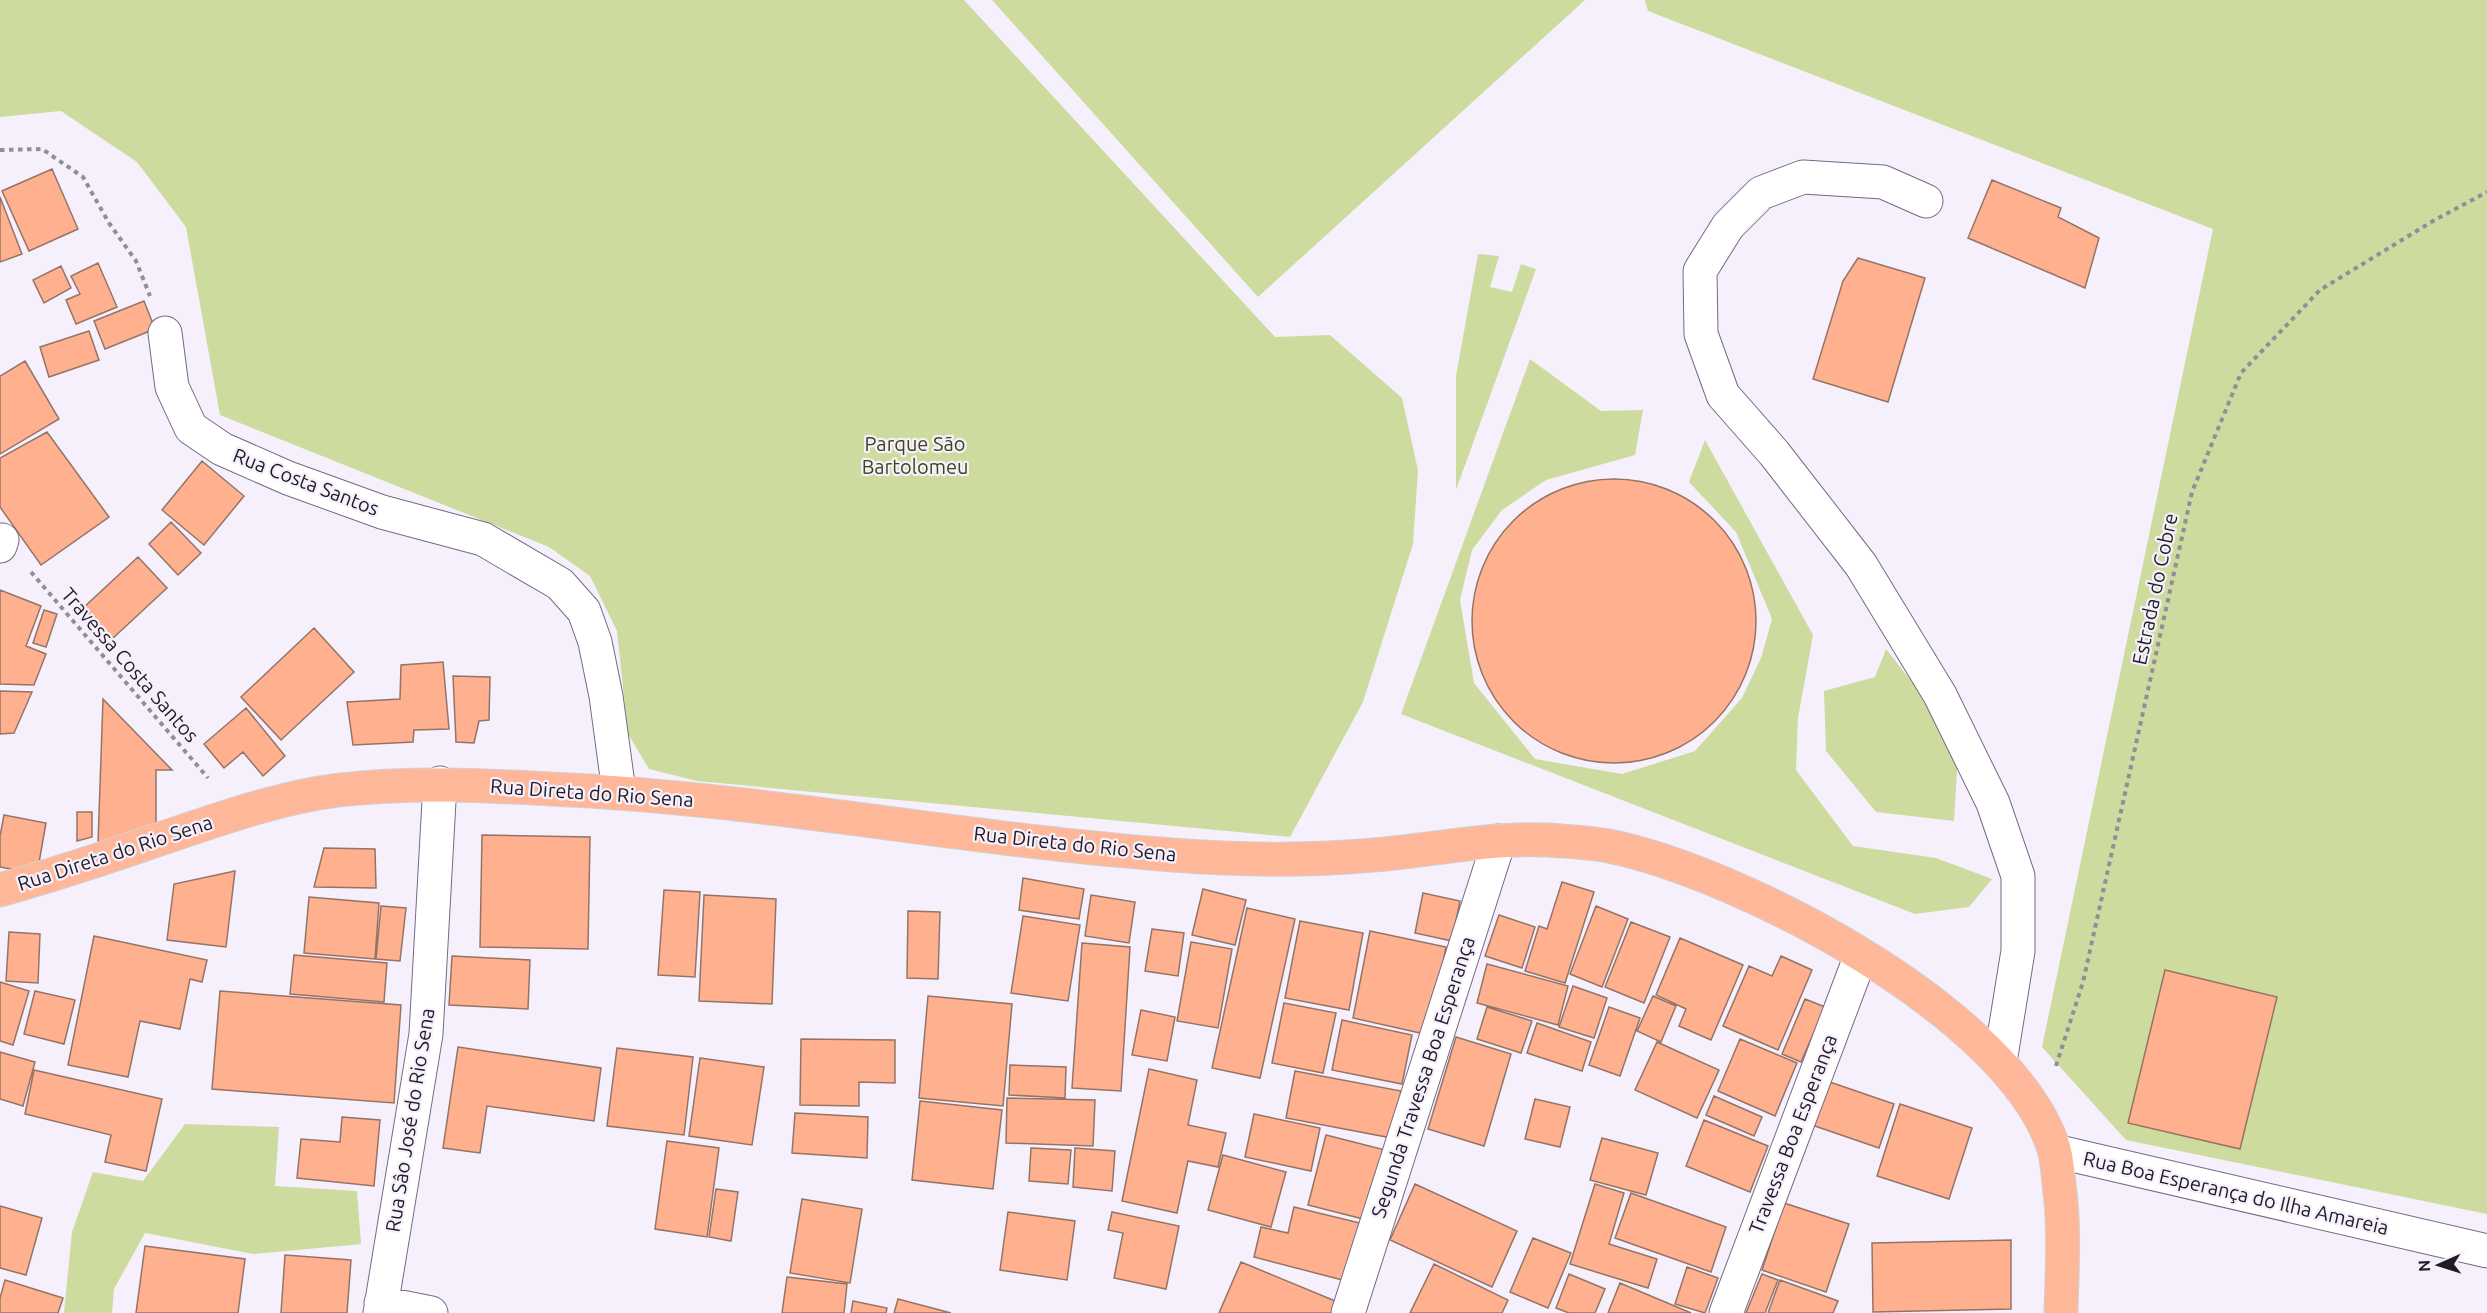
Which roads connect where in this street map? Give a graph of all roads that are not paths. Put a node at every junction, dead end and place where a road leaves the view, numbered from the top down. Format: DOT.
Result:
graph roads {
  1 [pos="1926,201"];
  2 [pos="165,333"];
  3 [pos="440,783"];
  4 [pos="619,792"];
  5 [pos="1499,841"];
  6 [pos="0,890"];
  7 [pos="1861,955"];
  8 [pos="2000,1062"];
  9 [pos="2055,1151"];
  10 [pos="2487,1251"];
  11 [pos="381,1308"];
  12 [pos="431,1313"];
  13 [pos="1348,1313"];
  14 [pos="1726,1313"];
  15 [pos="2061,1313"];
  1 -- 8 [label="street"];
  2 -- 4 [label="street, Rua Costa Santos"];
  3 -- 4 [label="main road, Rua Direta do Rio Sena"];
  3 -- 6 [label="main road, Rua Direta do Rio Sena"];
  3 -- 11 [label="street, Rua Sâo José do Rio Sena"];
  4 -- 5 [label="main road, Rua Direta do Rio Sena"];
  5 -- 7 [label="main road, Rua Direta do Rio Sena"];
  5 -- 13 [label="street, Segunda Travessa Boa Esperança"];
  7 -- 8 [label="main road, Rua Direta do Rio Sena"];
  7 -- 14 [label="street, Travessa Boa Esperança"];
  8 -- 9 [label="main road, Rua Direta do Rio Sena"];
  9 -- 10 [label="street, Rua Boa Esperança do Ilha Amareia"];
  9 -- 15 [label="main road, Rua Direta do Rio Sena"];
  11 -- 12 [label="street"];
}
